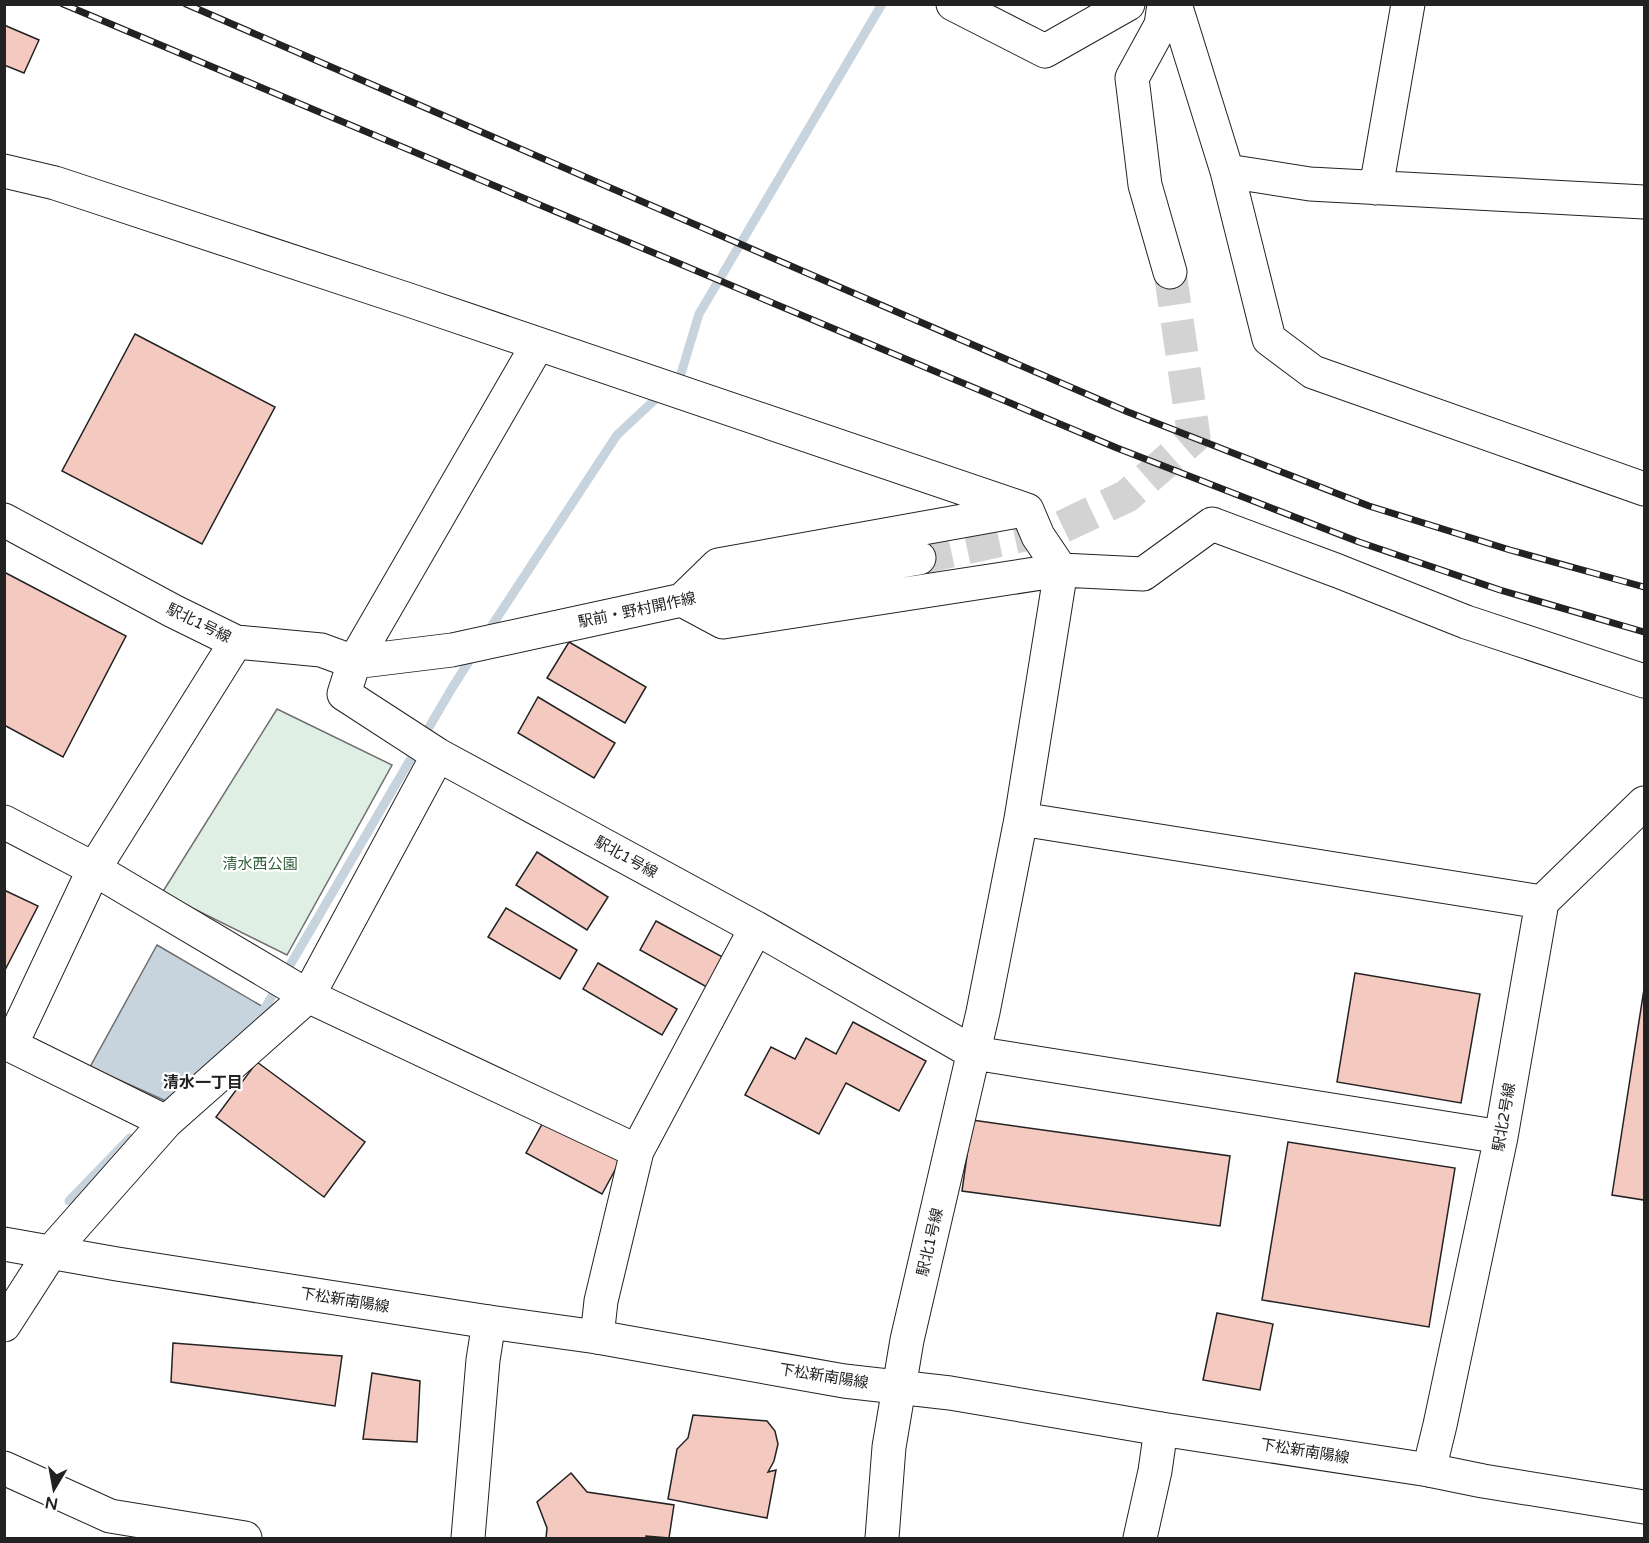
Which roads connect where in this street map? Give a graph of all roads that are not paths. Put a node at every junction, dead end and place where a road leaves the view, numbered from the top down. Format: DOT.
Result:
graph roads {
  1 [pos="953,4"];
  2 [pos="1128,4"];
  3 [pos="1164,4"];
  4 [pos="1175,4"];
  5 [pos="1408,4"];
  6 [pos="4,171"];
  7 [pos="1227,171"];
  8 [pos="1376,188"];
  9 [pos="1644,202"];
  10 [pos="1170,272"];
  11 [pos="538,344"];
  12 [pos="1644,489"];
  13 [pos="1027,510"];
  14 [pos="4,520"];
  15 [pos="920,558"];
  16 [pos="1061,570"];
  17 [pos="682,600"];
  18 [pos="236,642"];
  19 [pos="354,662"];
  20 [pos="1644,681"];
  21 [pos="438,755"];
  22 [pos="1644,803"];
  23 [pos="1021,819"];
  24 [pos="4,822"];
  25 [pos="94,869"];
  26 [pos="1542,902"];
  27 [pos="756,928"];
  28 [pos="308,996"];
  29 [pos="8,1044"];
  30 [pos="974,1053"];
  31 [pos="166,1122"];
  32 [pos="1502,1137"];
  33 [pos="637,1151"];
  34 [pos="4,1244"];
  35 [pos="51,1252"];
  36 [pos="489,1322"];
  37 [pos="4,1325"];
  38 [pos="597,1337"];
  39 [pos="899,1387"];
  40 [pos="1161,1429"];
  41 [pos="4,1468"];
  42 [pos="1429,1470"];
  43 [pos="1644,1507"];
  44 [pos="108,1527"];
  45 [pos="245,1539"];
  46 [pos="468,1539"];
  47 [pos="882,1539"];
  48 [pos="1140,1539"];
  1 -- 2 [label="street"];
  3 -- 10 [label="street"];
  4 -- 7 [label="street"];
  5 -- 8 [label="street"];
  6 -- 11 [label="street"];
  7 -- 8 [label="street"];
  7 -- 12 [label="street"];
  8 -- 9 [label="street"];
  11 -- 13 [label="street"];
  11 -- 19 [label="street"];
  13 -- 16 [label="street"];
  13 -- 17 [label="street"];
  14 -- 18 [label="street, 駅北1号線"];
  15 -- 17 [label="street, 駅前・野村開作線"];
  16 -- 17 [label="street"];
  16 -- 20 [label="street"];
  16 -- 23 [label="street"];
  17 -- 19 [label="street, 駅前・野村開作線"];
  18 -- 19 [label="street, 駅北1号線"];
  18 -- 25 [label="street"];
  19 -- 21 [label="street, 駅北1号線"];
  21 -- 27 [label="street, 駅北1号線"];
  21 -- 28 [label="street"];
  22 -- 26 [label="street"];
  23 -- 26 [label="street"];
  23 -- 30 [label="street"];
  24 -- 25 [label="street"];
  25 -- 28 [label="street"];
  25 -- 29 [label="street"];
  26 -- 32 [label="street, 駅北2号線"];
  27 -- 30 [label="street, 駅北1号線"];
  27 -- 33 [label="street"];
  28 -- 31 [label="street"];
  28 -- 33 [label="street"];
  29 -- 31 [label="street"];
  30 -- 32 [label="street"];
  30 -- 39 [label="street, 駅北1号線"];
  31 -- 35 [label="street"];
  32 -- 42 [label="street, 駅北2号線"];
  33 -- 38 [label="street"];
  34 -- 35 [label="street, 下松新南陽線"];
  35 -- 36 [label="street, 下松新南陽線"];
  35 -- 37 [label="street"];
  36 -- 38 [label="street, 下松新南陽線"];
  36 -- 46 [label="street"];
  38 -- 39 [label="street, 下松新南陽線"];
  39 -- 40 [label="street, 下松新南陽線"];
  39 -- 47 [label="street, 駅北1号線"];
  40 -- 42 [label="street, 下松新南陽線"];
  40 -- 48 [label="street"];
  41 -- 44 [label="street"];
  42 -- 43 [label="street, 下松新南陽線"];
  44 -- 45 [label="street"];
}
